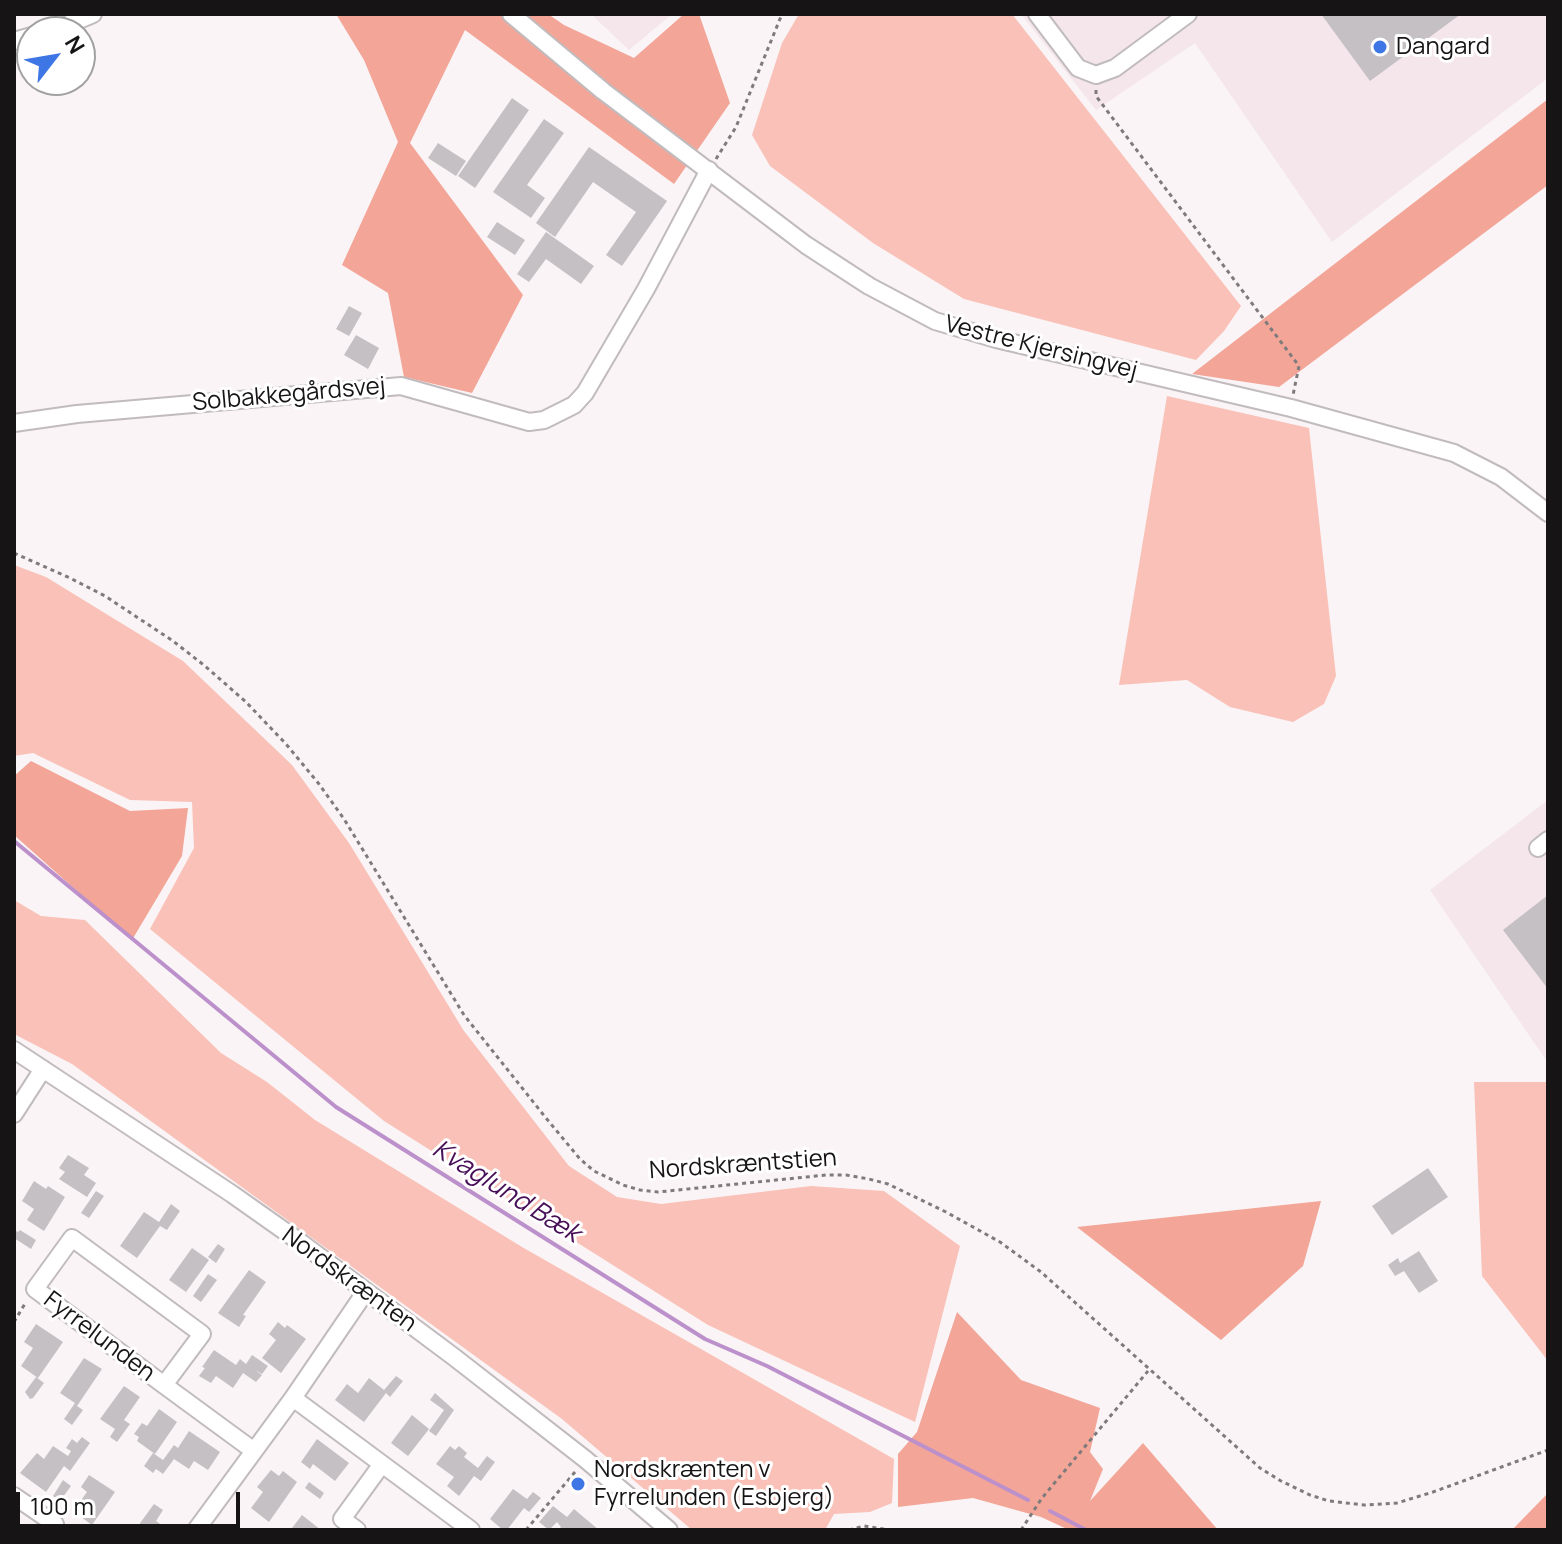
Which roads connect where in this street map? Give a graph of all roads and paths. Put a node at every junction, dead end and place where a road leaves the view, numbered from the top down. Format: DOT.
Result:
graph roads {
  1 [pos="511,14"];
  2 [pos="782,14"];
  3 [pos="1037,14"];
  4 [pos="1188,14"];
  5 [pos="1096,75"];
  6 [pos="709,170"];
  7 [pos="1291,408"];
  8 [pos="14,423"];
  9 [pos="1548,513"];
  10 [pos="14,553"];
  11 [pos="14,1050"];
  12 [pos="43,1069"];
  13 [pos="14,1114"];
  14 [pos="35,1289"];
  15 [pos="366,1291"];
  16 [pos="14,1322"];
  17 [pos="1149,1369"];
  18 [pos="164,1385"];
  19 [pos="293,1398"];
  20 [pos="1548,1450"];
  21 [pos="254,1451"];
  22 [pos="585,1459"];
  23 [pos="382,1464"];
  24 [pos="14,1496"];
  25 [pos="51,1530"];
  26 [pos="196,1530"];
  27 [pos="357,1530"];
  28 [pos="471,1530"];
  29 [pos="526,1530"];
  30 [pos="669,1530"];
  31 [pos="849,1530"];
  32 [pos="889,1530"];
  33 [pos="1021,1530"];
  1 -- 6 [label="street, Vestre Kjersingvej"];
  2 -- 6 [label="path"];
  3 -- 5 [label="street"];
  4 -- 5 [label="street"];
  5 -- 7 [label="path"];
  6 -- 7 [label="street, Vestre Kjersingvej"];
  6 -- 8 [label="street, Solbakkegårdsvej"];
  7 -- 9 [label="street, Vestre Kjersingvej"];
  10 -- 17 [label="path, Nordskræntstien"];
  11 -- 12 [label="street, Nordskrænten"];
  12 -- 13 [label="street"];
  12 -- 15 [label="street, Nordskrænten"];
  14 -- 16 [label="path"];
  14 -- 18 [label="street, Fyrrelunden"];
  14 -- 18 [label="street, Fyrrelunden"];
  15 -- 19 [label="street"];
  15 -- 22 [label="street, Nordskrænten"];
  17 -- 20 [label="path, Nordskræntstien"];
  17 -- 33 [label="path"];
  18 -- 21 [label="street, Fyrrelunden"];
  19 -- 21 [label="street"];
  19 -- 23 [label="street"];
  21 -- 26 [label="street"];
  22 -- 29 [label="path"];
  22 -- 30 [label="street, Nordskrænten"];
  23 -- 27 [label="street"];
  23 -- 28 [label="street"];
  24 -- 25 [label="street"];
  31 -- 32 [label="path"];
}
